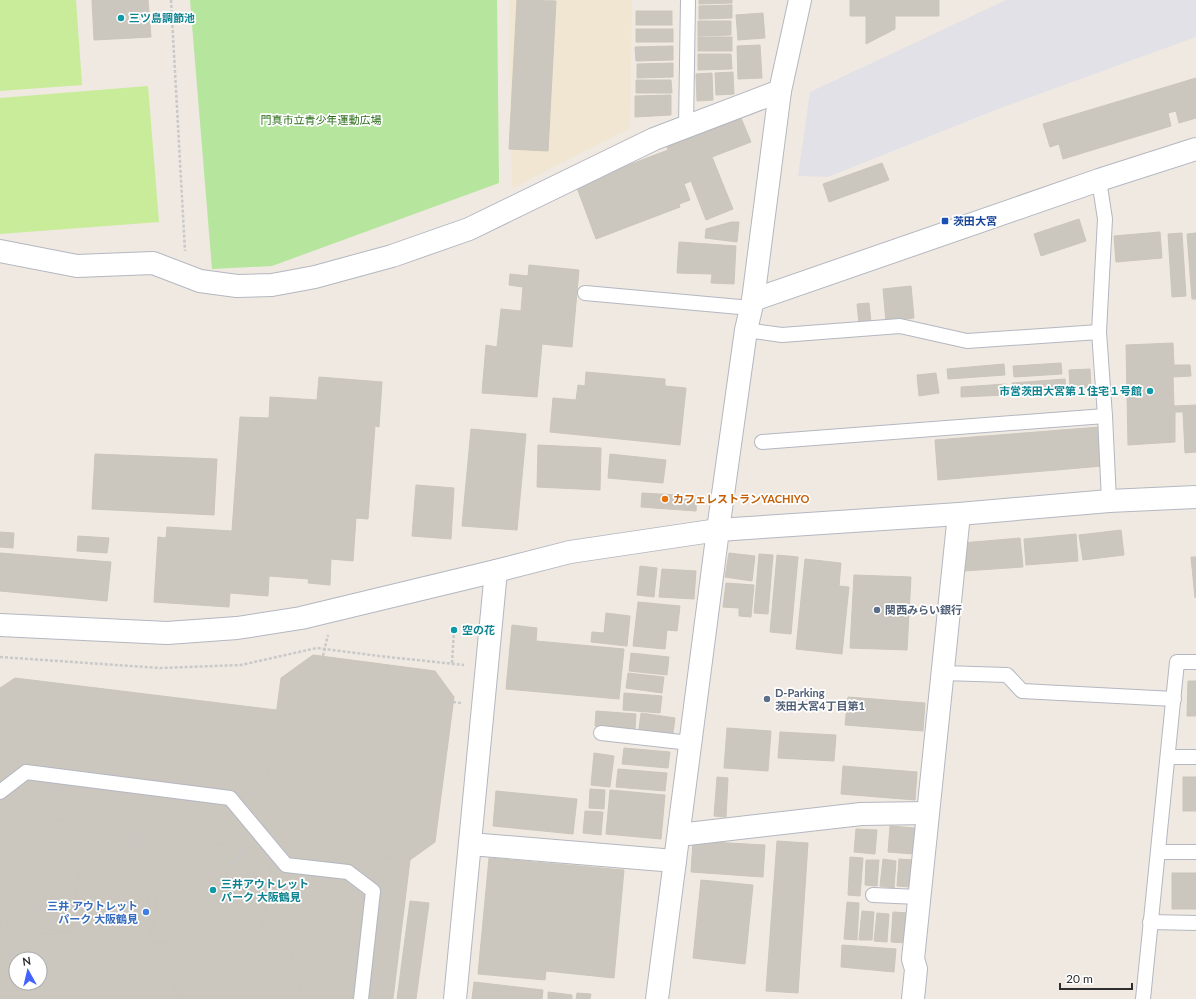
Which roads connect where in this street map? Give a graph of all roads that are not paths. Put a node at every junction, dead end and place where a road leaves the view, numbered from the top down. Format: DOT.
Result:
graph roads {
  1 [pos="688,0"];
  2 [pos="800,0"];
  3 [pos="780,91"];
  4 [pos="686,127"];
  5 [pos="1196,149"];
  6 [pos="1099,180"];
  7 [pos="0,251"];
  8 [pos="585,293"];
  9 [pos="752,304"];
  10 [pos="746,330"];
  11 [pos="1099,332"];
  12 [pos="1105,416"];
  13 [pos="762,442"];
  14 [pos="1196,497"];
  15 [pos="1109,501"];
  16 [pos="959,514"];
  17 [pos="718,530"];
  18 [pos="496,571"];
  19 [pos="0,625"];
  20 [pos="1196,662"];
  21 [pos="943,673"];
  22 [pos="1174,699"];
  23 [pos="601,733"];
  24 [pos="690,743"];
  25 [pos="1168,757"];
  26 [pos="1196,757"];
  27 [pos="0,792"];
  28 [pos="928,813"];
  29 [pos="679,835"];
  30 [pos="470,844"];
  31 [pos="1158,852"];
  32 [pos="1196,852"];
  33 [pos="675,861"];
  34 [pos="873,895"];
  35 [pos="919,897"];
  36 [pos="1150,922"];
  37 [pos="1196,923"];
  38 [pos="361,999"];
  39 [pos="455,999"];
  40 [pos="657,999"];
  41 [pos="913,999"];
  42 [pos="1143,999"];
  1 -- 4 [label="lane"];
  2 -- 3 [label="street"];
  3 -- 4 [label="street"];
  3 -- 9 [label="street"];
  4 -- 7 [label="street"];
  5 -- 6 [label="street"];
  6 -- 9 [label="street"];
  6 -- 11 [label="lane"];
  8 -- 9 [label="lane"];
  9 -- 10 [label="street"];
  10 -- 11 [label="lane"];
  10 -- 17 [label="street"];
  11 -- 12 [label="lane"];
  12 -- 13 [label="lane"];
  12 -- 15 [label="lane"];
  14 -- 15 [label="street"];
  15 -- 16 [label="street"];
  16 -- 17 [label="street"];
  16 -- 21 [label="street"];
  17 -- 18 [label="street"];
  17 -- 24 [label="street"];
  18 -- 19 [label="street"];
  18 -- 30 [label="street"];
  20 -- 22 [label="lane"];
  21 -- 22 [label="lane"];
  21 -- 28 [label="street"];
  22 -- 25 [label="lane"];
  23 -- 24 [label="lane"];
  24 -- 29 [label="street"];
  25 -- 26 [label="lane"];
  25 -- 31 [label="lane"];
  27 -- 38 [label="lane"];
  28 -- 29 [label="street"];
  28 -- 35 [label="street"];
  29 -- 33 [label="street"];
  30 -- 33 [label="street"];
  30 -- 39 [label="street"];
  31 -- 32 [label="lane"];
  31 -- 36 [label="lane"];
  33 -- 40 [label="street"];
  34 -- 35 [label="lane"];
  35 -- 41 [label="street"];
  36 -- 37 [label="lane"];
  36 -- 42 [label="lane"];
}
